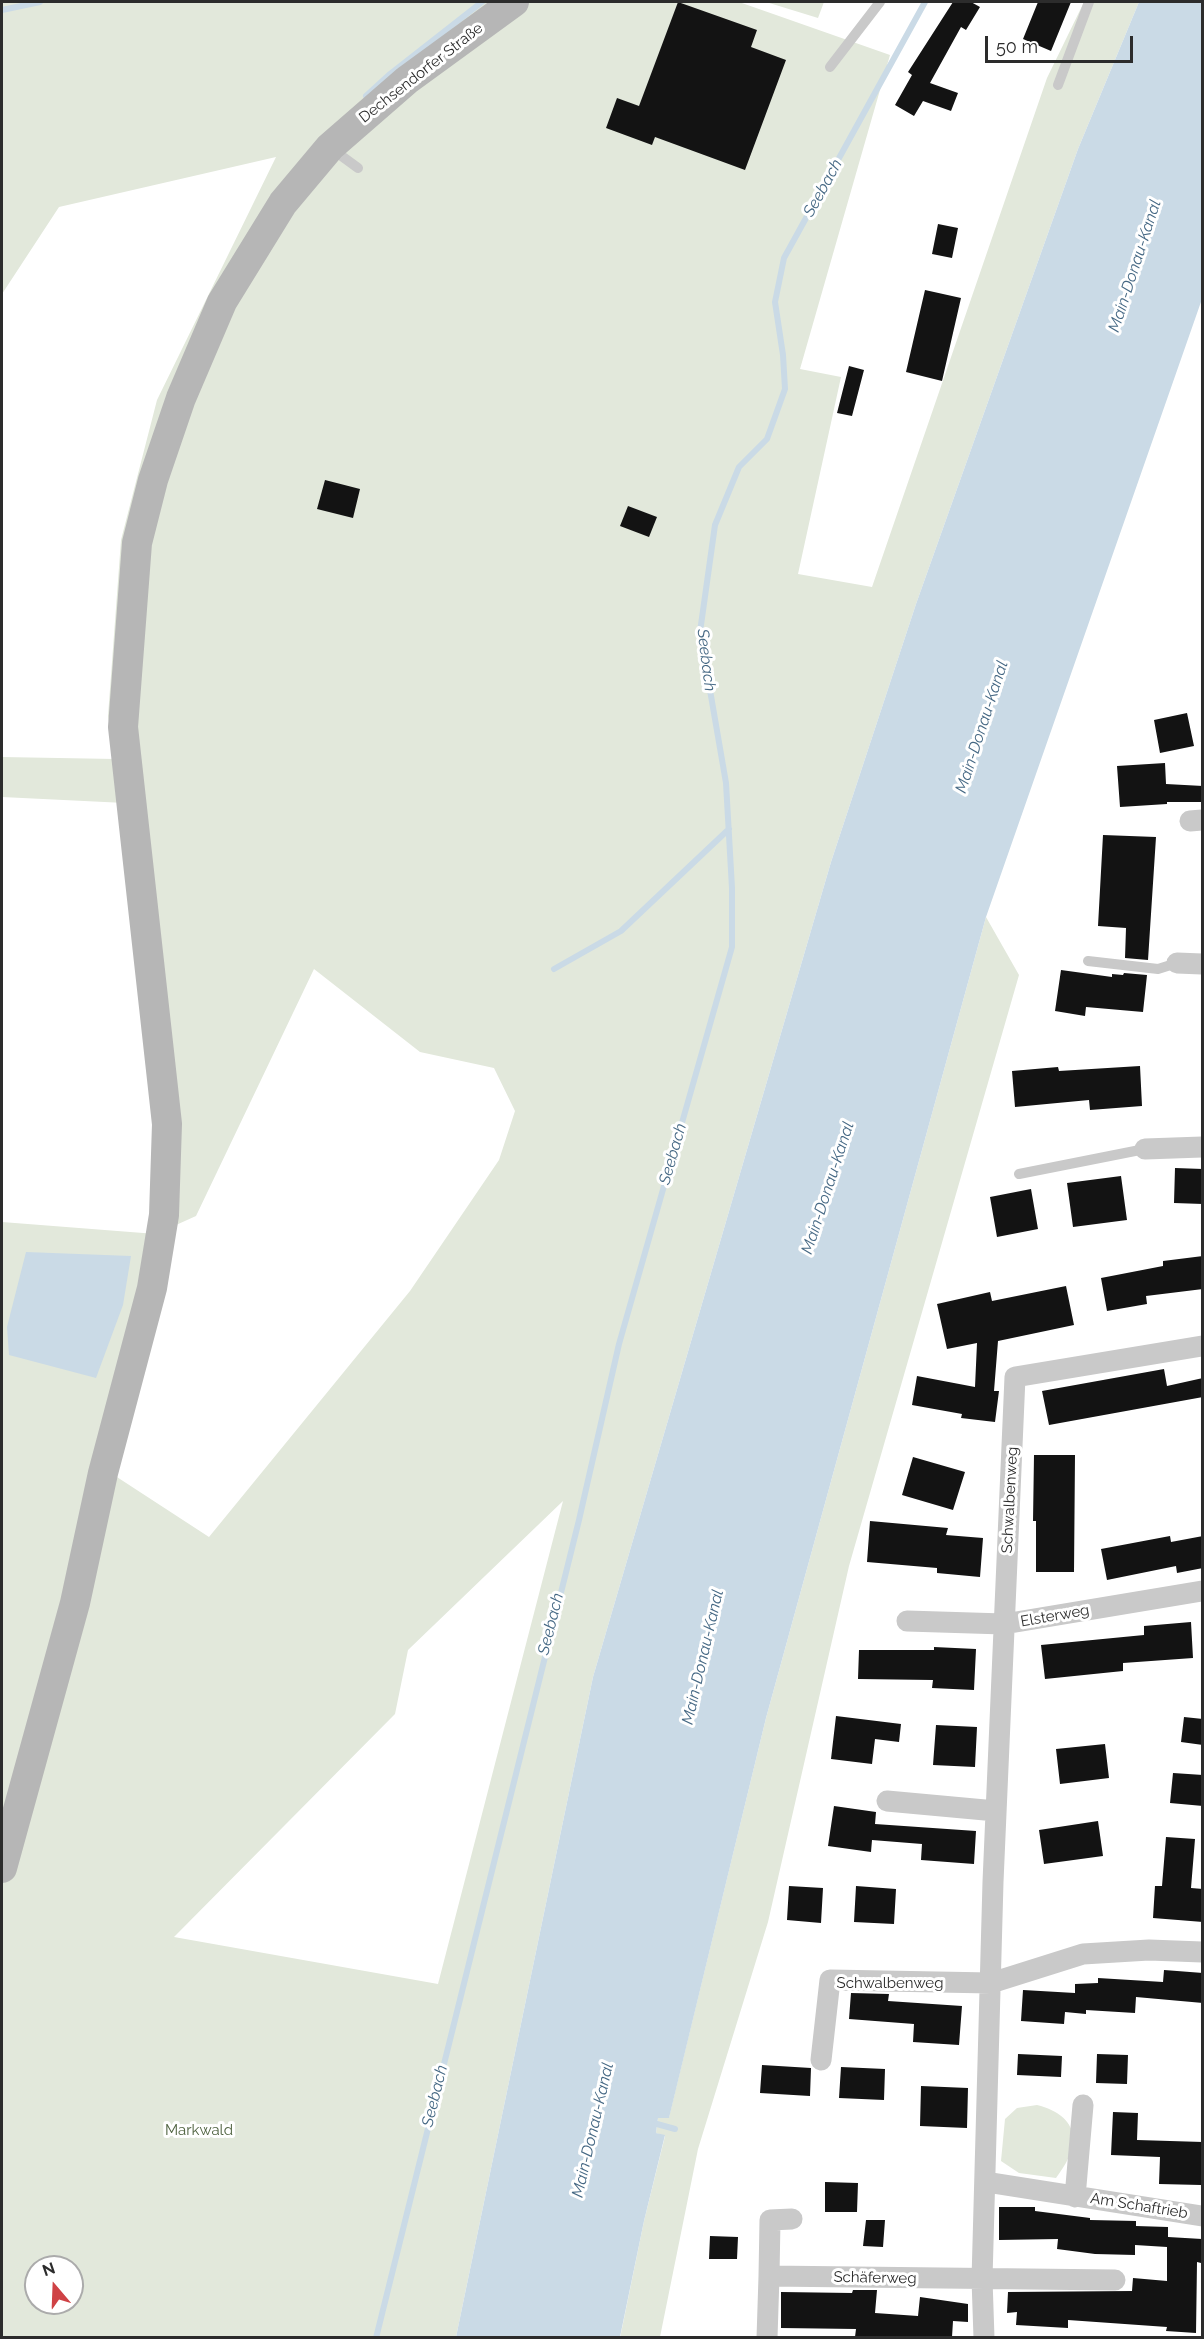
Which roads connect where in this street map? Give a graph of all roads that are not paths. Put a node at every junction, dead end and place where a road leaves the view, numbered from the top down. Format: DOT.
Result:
graph roads {
  1 [pos="514,2"];
  2 [pos="880,2"];
  3 [pos="1089,2"];
  4 [pos="830,67"];
  5 [pos="1058,85"];
  6 [pos="330,147"];
  7 [pos="358,168"];
  8 [pos="1088,961"];
  9 [pos="1177,963"];
  10 [pos="1203,964"];
  11 [pos="1203,1147"];
  12 [pos="1145,1149"];
  13 [pos="1019,1174"];
  14 [pos="1203,1346"];
  15 [pos="1203,1591"];
  16 [pos="907,1621"];
  17 [pos="1004,1624"];
  18 [pos="887,1801"];
  19 [pos="996,1811"];
  20 [pos="2,1868"];
  21 [pos="1203,1952"];
  22 [pos="991,1983"];
  23 [pos="821,2060"];
  24 [pos="1083,2105"];
  25 [pos="986,2182"];
  26 [pos="1075,2197"];
  27 [pos="1203,2216"];
  28 [pos="792,2219"];
  29 [pos="769,2276"];
  30 [pos="982,2279"];
  31 [pos="1114,2280"];
  32 [pos="767,2337"];
  33 [pos="984,2337"];
  1 -- 6 [label="street, Dechsendorfer Straße"];
  2 -- 4 [label="lane"];
  3 -- 5 [label="lane"];
  6 -- 7 [label="lane"];
  6 -- 20 [label="street, Dechsendorfer Straße"];
  8 -- 9 [label="lane"];
  9 -- 10 [label="street"];
  11 -- 12 [label="street"];
  12 -- 13 [label="lane"];
  14 -- 17 [label="street, Schwalbenweg"];
  15 -- 17 [label="street, Elsterweg"];
  16 -- 17 [label="street, Elsterweg"];
  17 -- 19 [label="street, Schwalbenweg"];
  18 -- 19 [label="street"];
  19 -- 22 [label="street, Schwalbenweg"];
  21 -- 22 [label="street, Schwalbenweg"];
  22 -- 23 [label="street, Schwalbenweg"];
  22 -- 25 [label="street, Schwalbenweg"];
  24 -- 26 [label="street, Am Schaftrieb"];
  25 -- 26 [label="street, Am Schaftrieb"];
  25 -- 30 [label="street"];
  26 -- 27 [label="street, Am Schaftrieb"];
  28 -- 29 [label="street"];
  29 -- 30 [label="street, Schäferweg"];
  29 -- 32 [label="street"];
  30 -- 31 [label="street, Schäferweg"];
  30 -- 33 [label="street"];
}
